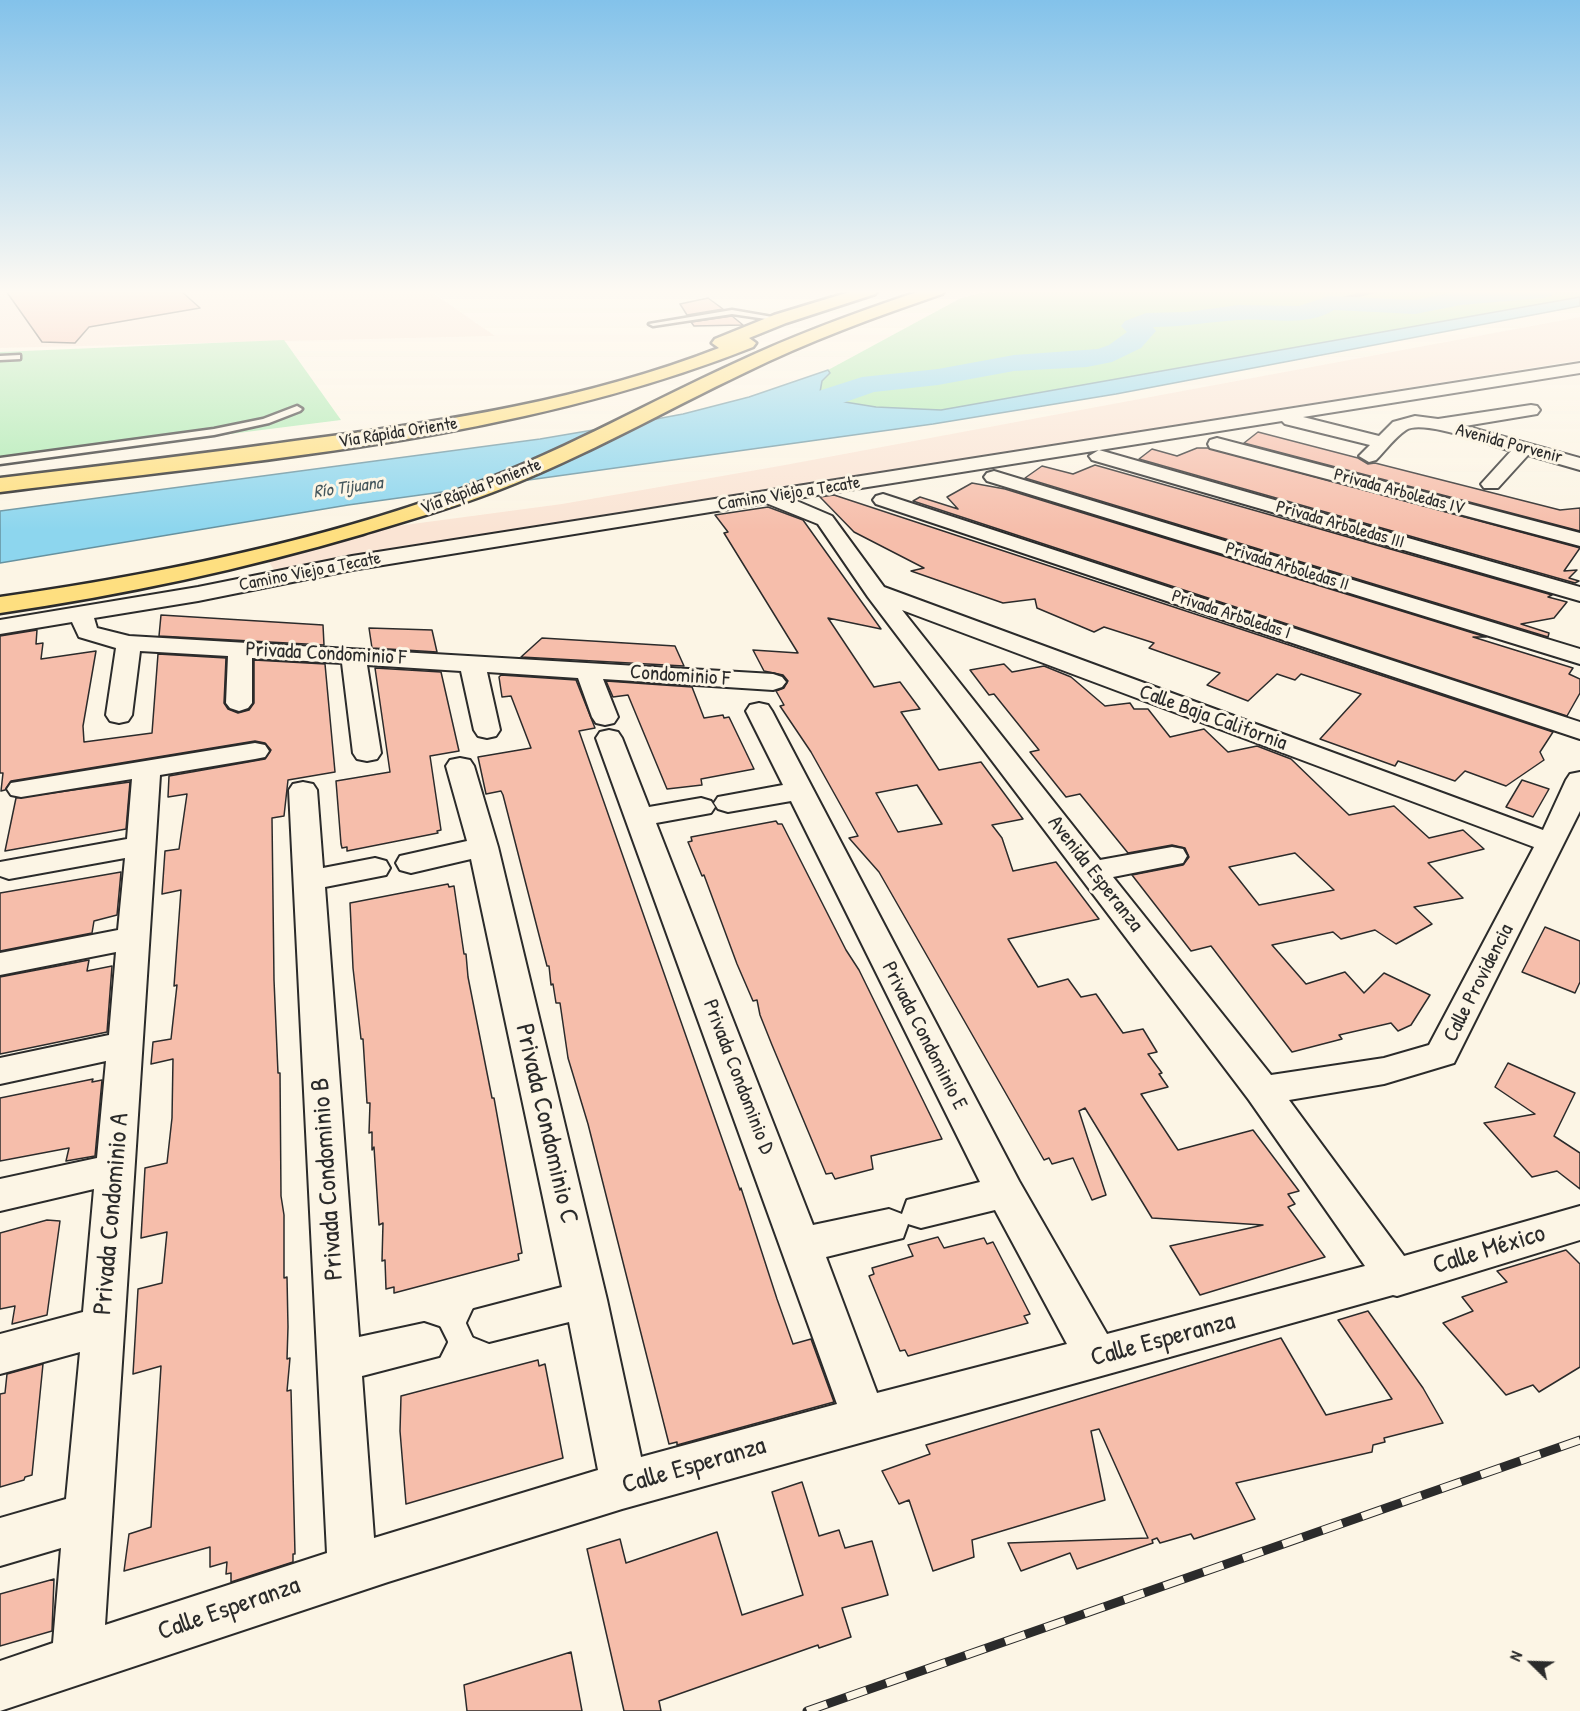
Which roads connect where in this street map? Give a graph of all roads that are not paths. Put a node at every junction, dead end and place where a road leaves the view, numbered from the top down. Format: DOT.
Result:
graph roads {
  1 [pos="643,371"];
  2 [pos="671,371"];
  3 [pos="733,371"];
  4 [pos="1562,371"];
  5 [pos="297,409"];
  6 [pos="1531,410"];
  7 [pos="1276,417"];
  8 [pos="482,420"];
  9 [pos="1438,425"];
  10 [pos="1217,444"];
  11 [pos="1524,448"];
  12 [pos="1100,456"];
  13 [pos="1580,464"];
  14 [pos="2,470"];
  15 [pos="994,477"];
  16 [pos="1491,484"];
  17 [pos="770,498"];
  18 [pos="883,500"];
  19 [pos="1580,540"];
  20 [pos="876,592"];
  21 [pos="198,594"];
  22 [pos="1580,594"];
  23 [pos="0,607"];
  24 [pos="80,613"];
  25 [pos="0,627"];
  26 [pos="129,643"];
  27 [pos="240,648"];
  28 [pos="353,655"];
  29 [pos="1580,657"];
  30 [pos="472,663"];
  31 [pos="587,669"];
  32 [pos="708,678"];
  33 [pos="766,697"];
  34 [pos="239,703"];
  35 [pos="721,703"];
  36 [pos="118,715"];
  37 [pos="487,730"];
  38 [pos="1580,731"];
  39 [pos="255,752"];
  40 [pos="367,753"];
  41 [pos="460,766"];
  42 [pos="147,767"];
  43 [pos="1580,780"];
  44 [pos="21,789"];
  45 [pos="303,790"];
  46 [pos="798,790"];
  47 [pos="640,817"];
  48 [pos="1551,843"];
  49 [pos="141,846"];
  50 [pos="483,848"];
  51 [pos="1172,856"];
  52 [pos="411,863"];
  53 [pos="375,868"];
  54 [pos="9,869"];
  55 [pos="1092,871"];
  56 [pos="309,880"];
  57 [pos="134,938"];
  58 [pos="0,964"];
  59 [pos="125,1044"];
  60 [pos="0,1071"];
  61 [pos="1262,1090"];
  62 [pos="116,1169"];
  63 [pos="1005,1192"];
  64 [pos="0,1195"];
  65 [pos="1580,1223"];
  66 [pos="801,1245"];
  67 [pos="1397,1278"];
  68 [pos="586,1300"];
  69 [pos="489,1323"];
  70 [pos="103,1326"];
  71 [pos="424,1342"];
  72 [pos="0,1354"];
  73 [pos="1097,1357"];
  74 [pos="339,1361"];
  75 [pos="864,1418"];
  76 [pos="624,1485"];
  77 [pos="89,1516"];
  78 [pos="0,1542"];
  79 [pos="352,1567"];
  80 [pos="77,1660"];
  81 [pos="0,1687"];
  1 -- 8 [label="highway"];
  2 -- 8 [label="highway, Vía Rápida Oriente"];
  3 -- 23 [label="highway, Vía Rápida Poniente"];
  4 -- 7 [label="street, Camino Viejo a Tecate"];
  5 -- 14 [label="lane"];
  6 -- 9 [label="street"];
  7 -- 9 [label="street"];
  7 -- 17 [label="street, Camino Viejo a Tecate"];
  8 -- 14 [label="highway, Vía Rápida Oriente"];
  9 -- 11 [label="street, Avenida Porvenir"];
  10 -- 19 [label="street, Privada Arboledas IV"];
  11 -- 13 [label="street, Avenida Porvenir"];
  11 -- 16 [label="street"];
  12 -- 22 [label="street, Privada Arboledas III"];
  15 -- 29 [label="street, Privada Arboledas II"];
  17 -- 20 [label="street, Avenida Esperanza"];
  17 -- 21 [label="street, Camino Viejo a Tecate"];
  18 -- 38 [label="street, Privada Arboledas I"];
  20 -- 48 [label="street, Calle Baja California"];
  20 -- 55 [label="street, Avenida Esperanza"];
  21 -- 23 [label="highway"];
  21 -- 24 [label="street, Camino Viejo a Tecate"];
  24 -- 25 [label="street, Camino Viejo a Tecate"];
  24 -- 26 [label="street, Privada Condominio F"];
  26 -- 27 [label="street, Privada Condominio F"];
  26 -- 36 [label="street"];
  27 -- 28 [label="street, Privada Condominio F"];
  27 -- 34 [label="street"];
  28 -- 30 [label="street, Privada Condominio F"];
  28 -- 40 [label="street"];
  30 -- 31 [label="street, Privada Condominio F"];
  30 -- 37 [label="street"];
  31 -- 32 [label="street, Condominio F"];
  31 -- 47 [label="street, Privada Condominio D"];
  32 -- 33 [label="street, Condominio F"];
  32 -- 35 [label="street"];
  33 -- 46 [label="street, Privada Condominio E"];
  39 -- 42 [label="street"];
  41 -- 50 [label="street, Privada Condominio C"];
  42 -- 44 [label="street"];
  42 -- 49 [label="street, Privada Condominio A"];
  43 -- 48 [label="street, Calle Providencia"];
  45 -- 56 [label="street, Privada Condominio B"];
  46 -- 47 [label="street"];
  46 -- 63 [label="street, Privada Condominio E"];
  47 -- 66 [label="street, Privada Condominio D"];
  48 -- 61 [label="street, Calle Providencia"];
  49 -- 54 [label="street"];
  49 -- 57 [label="street, Privada Condominio A"];
  50 -- 52 [label="street"];
  50 -- 68 [label="street, Privada Condominio C"];
  51 -- 55 [label="street"];
  53 -- 56 [label="street"];
  55 -- 61 [label="street, Avenida Esperanza"];
  56 -- 74 [label="street, Privada Condominio B"];
  57 -- 58 [label="street"];
  57 -- 59 [label="street, Privada Condominio A"];
  59 -- 60 [label="street"];
  59 -- 62 [label="street, Privada Condominio A"];
  61 -- 67 [label="street, Avenida Esperanza"];
  62 -- 64 [label="street"];
  62 -- 70 [label="street, Privada Condominio A"];
  63 -- 66 [label="street"];
  63 -- 73 [label="street, Privada Condominio E"];
  65 -- 67 [label="street, Calle México"];
  66 -- 75 [label="street, Privada Condominio D"];
  67 -- 73 [label="street, Calle Esperanza"];
  68 -- 69 [label="street"];
  68 -- 76 [label="street, Privada Condominio C"];
  70 -- 72 [label="street"];
  70 -- 77 [label="street, Privada Condominio A"];
  71 -- 74 [label="street"];
  73 -- 75 [label="street, Calle Esperanza"];
  74 -- 79 [label="street, Privada Condominio B"];
  75 -- 76 [label="street, Calle Esperanza"];
  76 -- 79 [label="street, Calle Esperanza"];
  77 -- 78 [label="street"];
  77 -- 80 [label="street, Privada Condominio A"];
  79 -- 80 [label="street, Calle Esperanza"];
  80 -- 81 [label="street, Calle Esperanza"];
}
